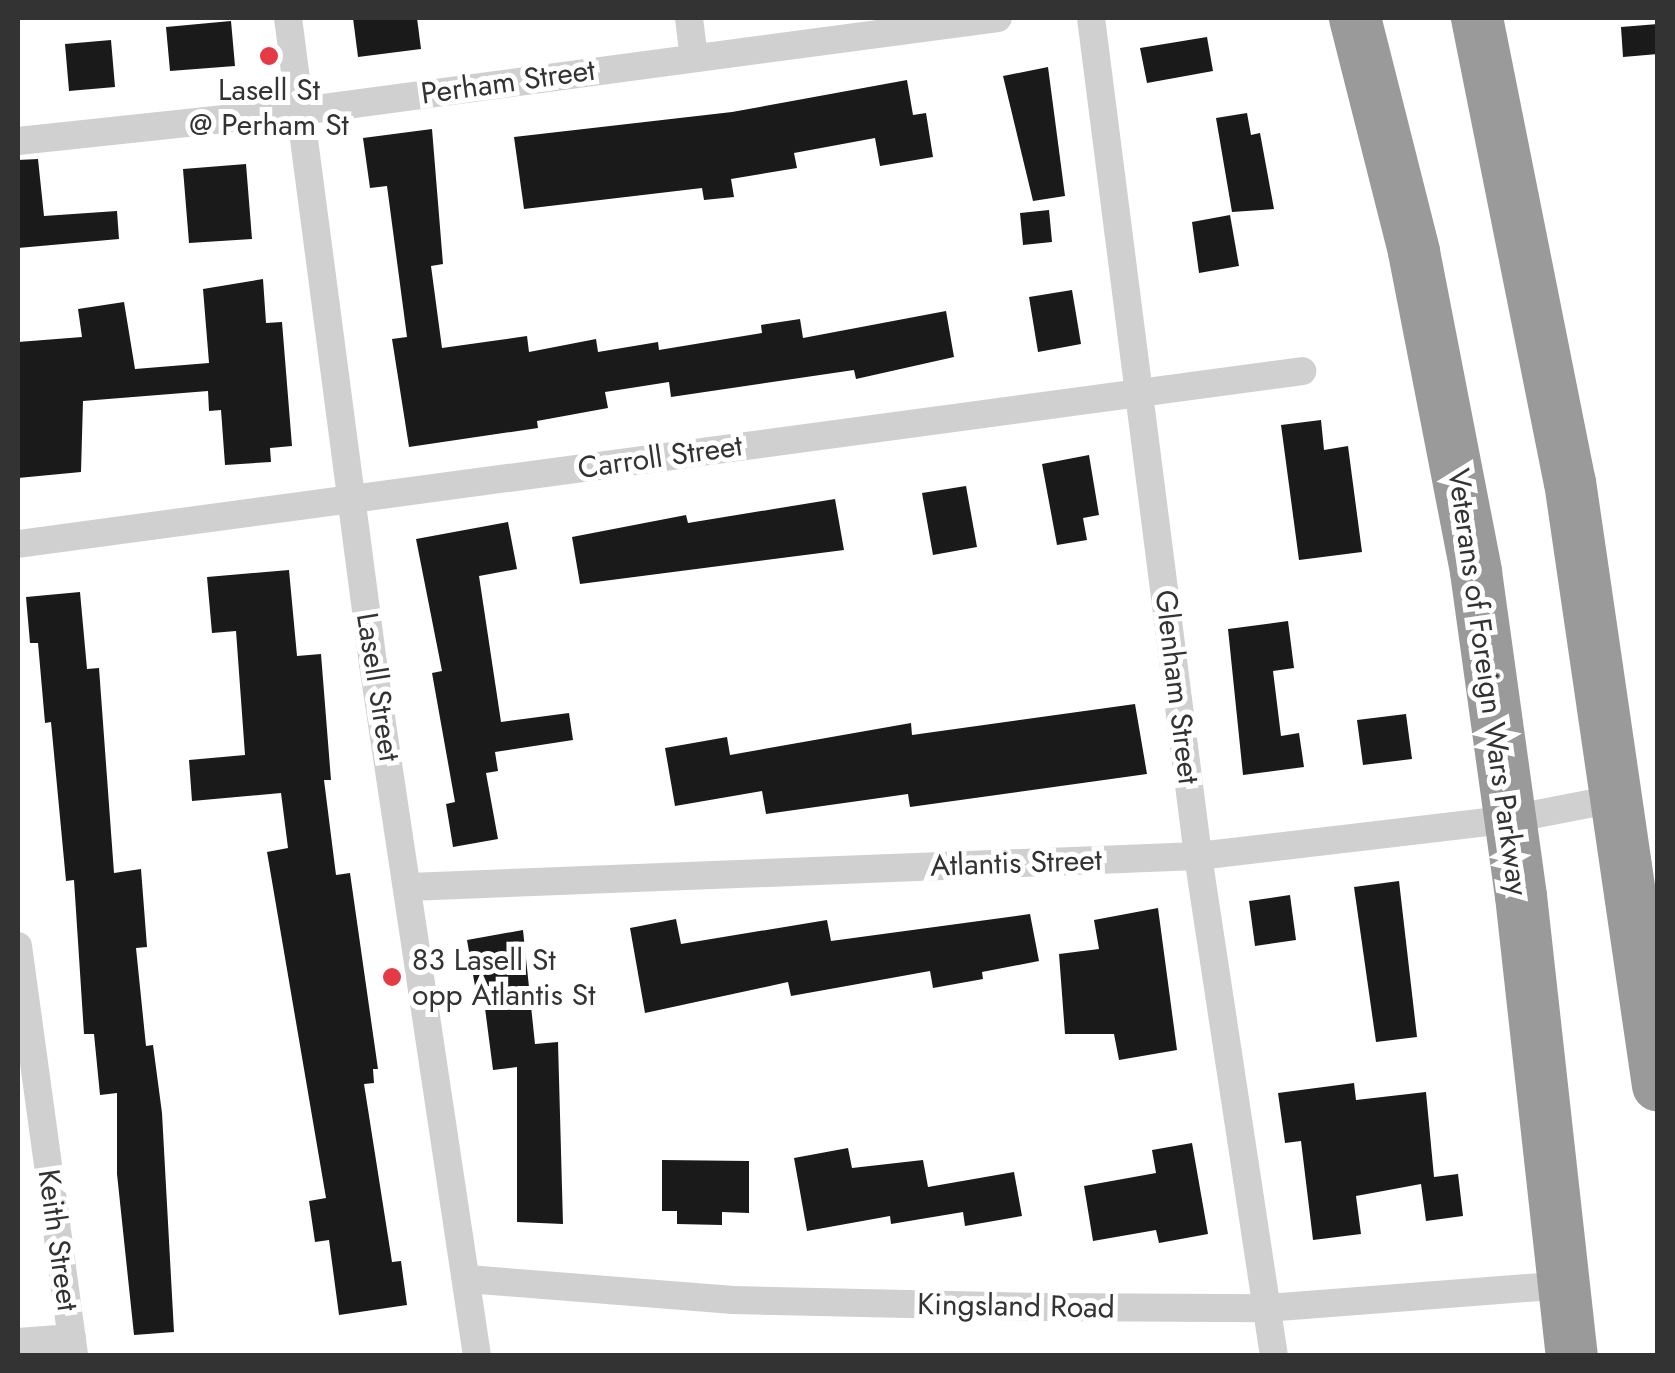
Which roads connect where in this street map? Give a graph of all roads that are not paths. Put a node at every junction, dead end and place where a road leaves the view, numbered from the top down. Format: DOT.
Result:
graph roads {
  1 [pos="288,18"];
  2 [pos="689,18"];
  3 [pos="998,18"];
  4 [pos="1091,18"];
  5 [pos="1355,18"];
  6 [pos="1477,18"];
  7 [pos="694,56"];
  8 [pos="301,111"];
  9 [pos="18,141"];
  10 [pos="1302,371"];
  11 [pos="1140,394"];
  12 [pos="351,499"];
  13 [pos="18,544"];
  14 [pos="1619,798"];
  15 [pos="1512,819"];
  16 [pos="1198,856"];
  17 [pos="409,887"];
  18 [pos="18,946"];
  19 [pos="1658,1086"];
  20 [pos="467,1279"];
  21 [pos="1564,1285"];
  22 [pos="1267,1308"];
  23 [pos="18,1342"];
  24 [pos="73,1347"];
  25 [pos="477,1356"];
  26 [pos="1274,1356"];
  27 [pos="1572,1356"];
  1 -- 8 [label="street, Lasell Street"];
  2 -- 7 [label="street"];
  3 -- 7 [label="street, Perham Street"];
  4 -- 11 [label="street, Glenham Street"];
  5 -- 15 [label="highway, Veterans of Foreign Wars Parkway"];
  6 -- 14 [label="highway"];
  7 -- 8 [label="street, Perham Street"];
  8 -- 9 [label="street, Perham Street"];
  8 -- 12 [label="street, Lasell Street"];
  10 -- 11 [label="street, Carroll Street"];
  11 -- 12 [label="street, Carroll Street"];
  11 -- 16 [label="street, Glenham Street"];
  12 -- 13 [label="street, Carroll Street"];
  12 -- 17 [label="street, Lasell Street"];
  14 -- 15 [label="street, Atlantis Street"];
  14 -- 19 [label="highway"];
  15 -- 16 [label="street, Atlantis Street"];
  15 -- 21 [label="highway, Veterans of Foreign Wars Parkway"];
  16 -- 17 [label="street, Atlantis Street"];
  16 -- 22 [label="street, Glenham Street"];
  17 -- 20 [label="street, Lasell Street"];
  18 -- 24 [label="street, Keith Street"];
  20 -- 22 [label="street, Kingsland Road"];
  20 -- 25 [label="street, Lasell Street"];
  21 -- 22 [label="street, Kingsland Road"];
  21 -- 27 [label="highway, Veterans of Foreign Wars Parkway"];
  22 -- 26 [label="street, Glenham Street"];
  23 -- 24 [label="street"];
}
